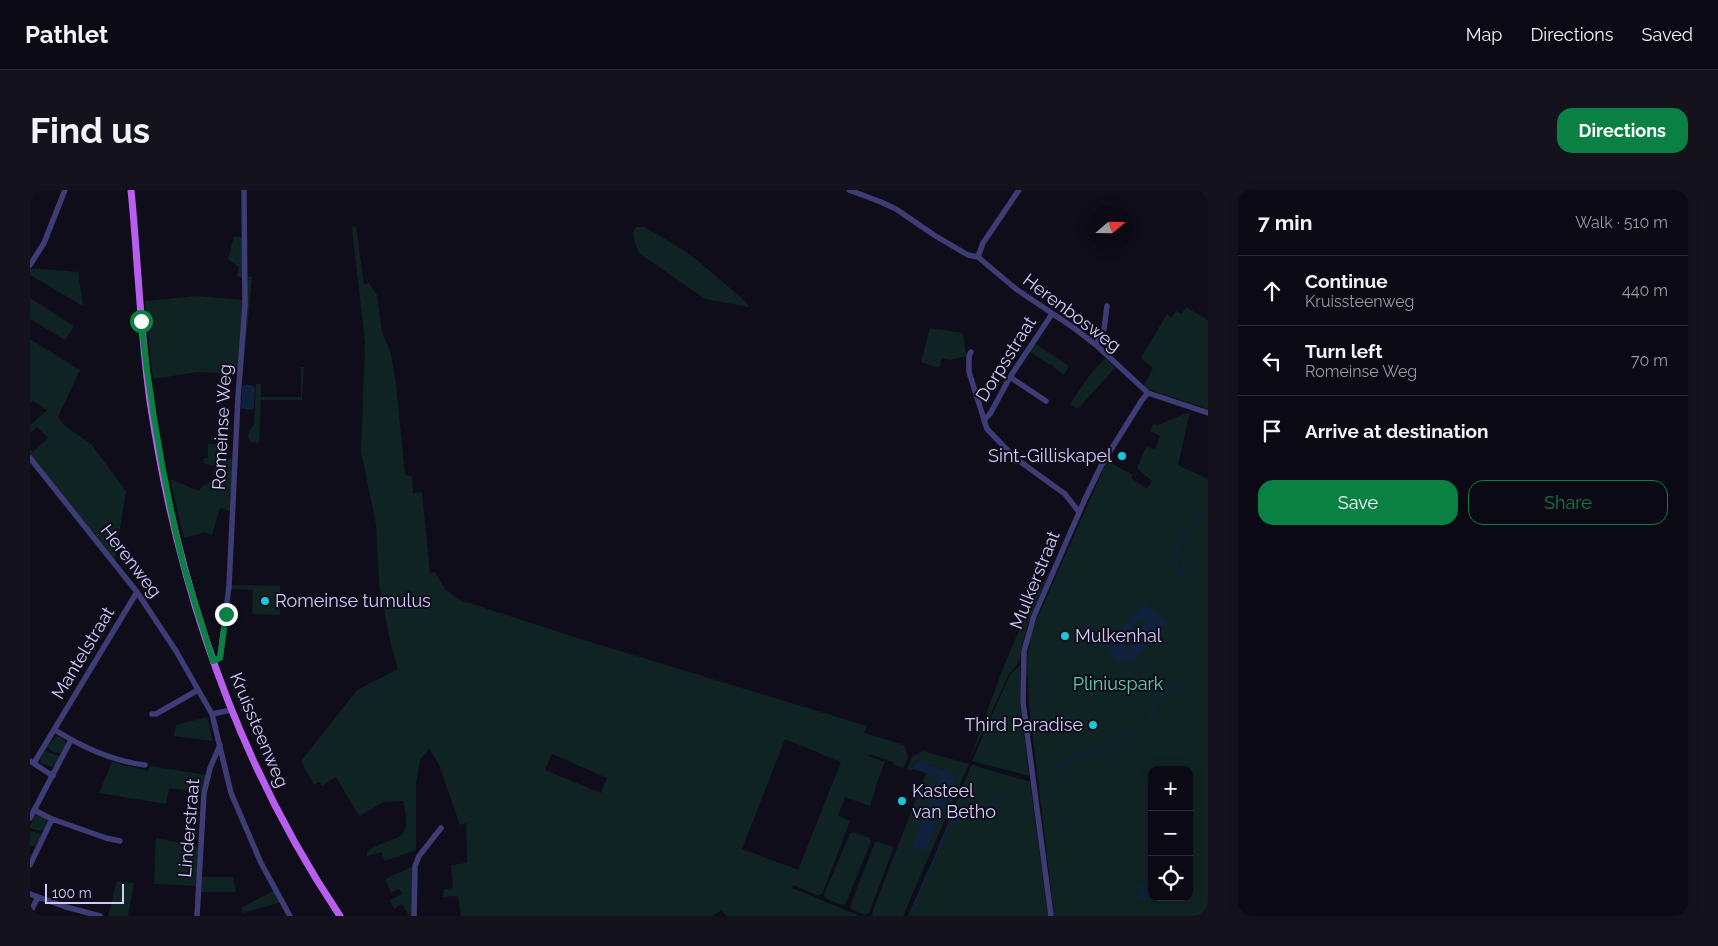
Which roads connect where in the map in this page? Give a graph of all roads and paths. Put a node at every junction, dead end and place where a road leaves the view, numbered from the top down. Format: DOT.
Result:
graph roads {
  1 [pos="65,190"];
  2 [pos="131,190"];
  3 [pos="136,190"];
  4 [pos="244,190"];
  5 [pos="849,190"];
  6 [pos="1019,190"];
  7 [pos="134,217"];
  8 [pos="978,257"];
  9 [pos="30,265"];
  10 [pos="1107,306"];
  11 [pos="1052,314"];
  12 [pos="1096,345"];
  13 [pos="971,352"];
  14 [pos="1010,377"];
  15 [pos="1148,393"];
  16 [pos="1046,401"];
  17 [pos="1208,413"];
  18 [pos="984,420"];
  19 [pos="30,458"];
  20 [pos="1079,512"];
  21 [pos="137,592"];
  22 [pos="213,661"];
  23 [pos="198,690"];
  24 [pos="231,710"];
  25 [pos="152,714"];
  26 [pos="212,714"];
  27 [pos="55,730"];
  28 [pos="71,740"];
  29 [pos="220,745"];
  30 [pos="32,762"];
  31 [pos="145,765"];
  32 [pos="53,776"];
  33 [pos="34,810"];
  34 [pos="30,818"];
  35 [pos="52,819"];
  36 [pos="441,828"];
  37 [pos="120,841"];
  38 [pos="33,852"];
  39 [pos="30,865"];
  40 [pos="30,894"];
  41 [pos="38,897"];
  42 [pos="30,913"];
  43 [pos="100,916"];
  44 [pos="197,916"];
  45 [pos="290,916"];
  46 [pos="340,916"];
  47 [pos="414,916"];
  48 [pos="1051,916"];
  1 -- 9 [label="street"];
  2 -- 7 [label="main road, Kruissteenweg"];
  3 -- 7 [label="main road, Kruissteenweg"];
  4 -- 22 [label="street, Romeinse Weg"];
  5 -- 8 [label="street, Herenbosweg"];
  6 -- 8 [label="street"];
  7 -- 22 [label="main road, Kruissteenweg"];
  8 -- 11 [label="street, Herenbosweg"];
  10 -- 12 [label="street"];
  11 -- 12 [label="street, Herenbosweg"];
  11 -- 14 [label="street, Dorpsstraat"];
  12 -- 15 [label="street, Herenbosweg"];
  13 -- 18 [label="street"];
  14 -- 16 [label="street"];
  14 -- 18 [label="street, Dorpsstraat"];
  15 -- 17 [label="street"];
  15 -- 20 [label="street, Mulkerstraat"];
  18 -- 20 [label="street"];
  19 -- 21 [label="street, Herenweg"];
  20 -- 48 [label="street, Mulkerstraat"];
  21 -- 23 [label="street, Herenweg"];
  21 -- 27 [label="street, Mantelstraat"];
  22 -- 24 [label="main road, Kruissteenweg"];
  23 -- 25 [label="street"];
  23 -- 26 [label="street, Herenweg"];
  24 -- 26 [label="street"];
  24 -- 46 [label="main road, Kruissteenweg"];
  26 -- 29 [label="street, Herenweg"];
  27 -- 28 [label="street"];
  27 -- 30 [label="street, Mantelstraat"];
  28 -- 31 [label="street"];
  28 -- 32 [label="street"];
  29 -- 44 [label="street, Linderstraat"];
  29 -- 45 [label="street, Herenweg"];
  30 -- 32 [label="street"];
  32 -- 33 [label="street"];
  33 -- 34 [label="street"];
  33 -- 35 [label="street"];
  35 -- 37 [label="street"];
  35 -- 38 [label="street"];
  36 -- 47 [label="street"];
  38 -- 39 [label="street"];
  40 -- 41 [label="street"];
  41 -- 42 [label="street"];
  41 -- 43 [label="street"];
}
